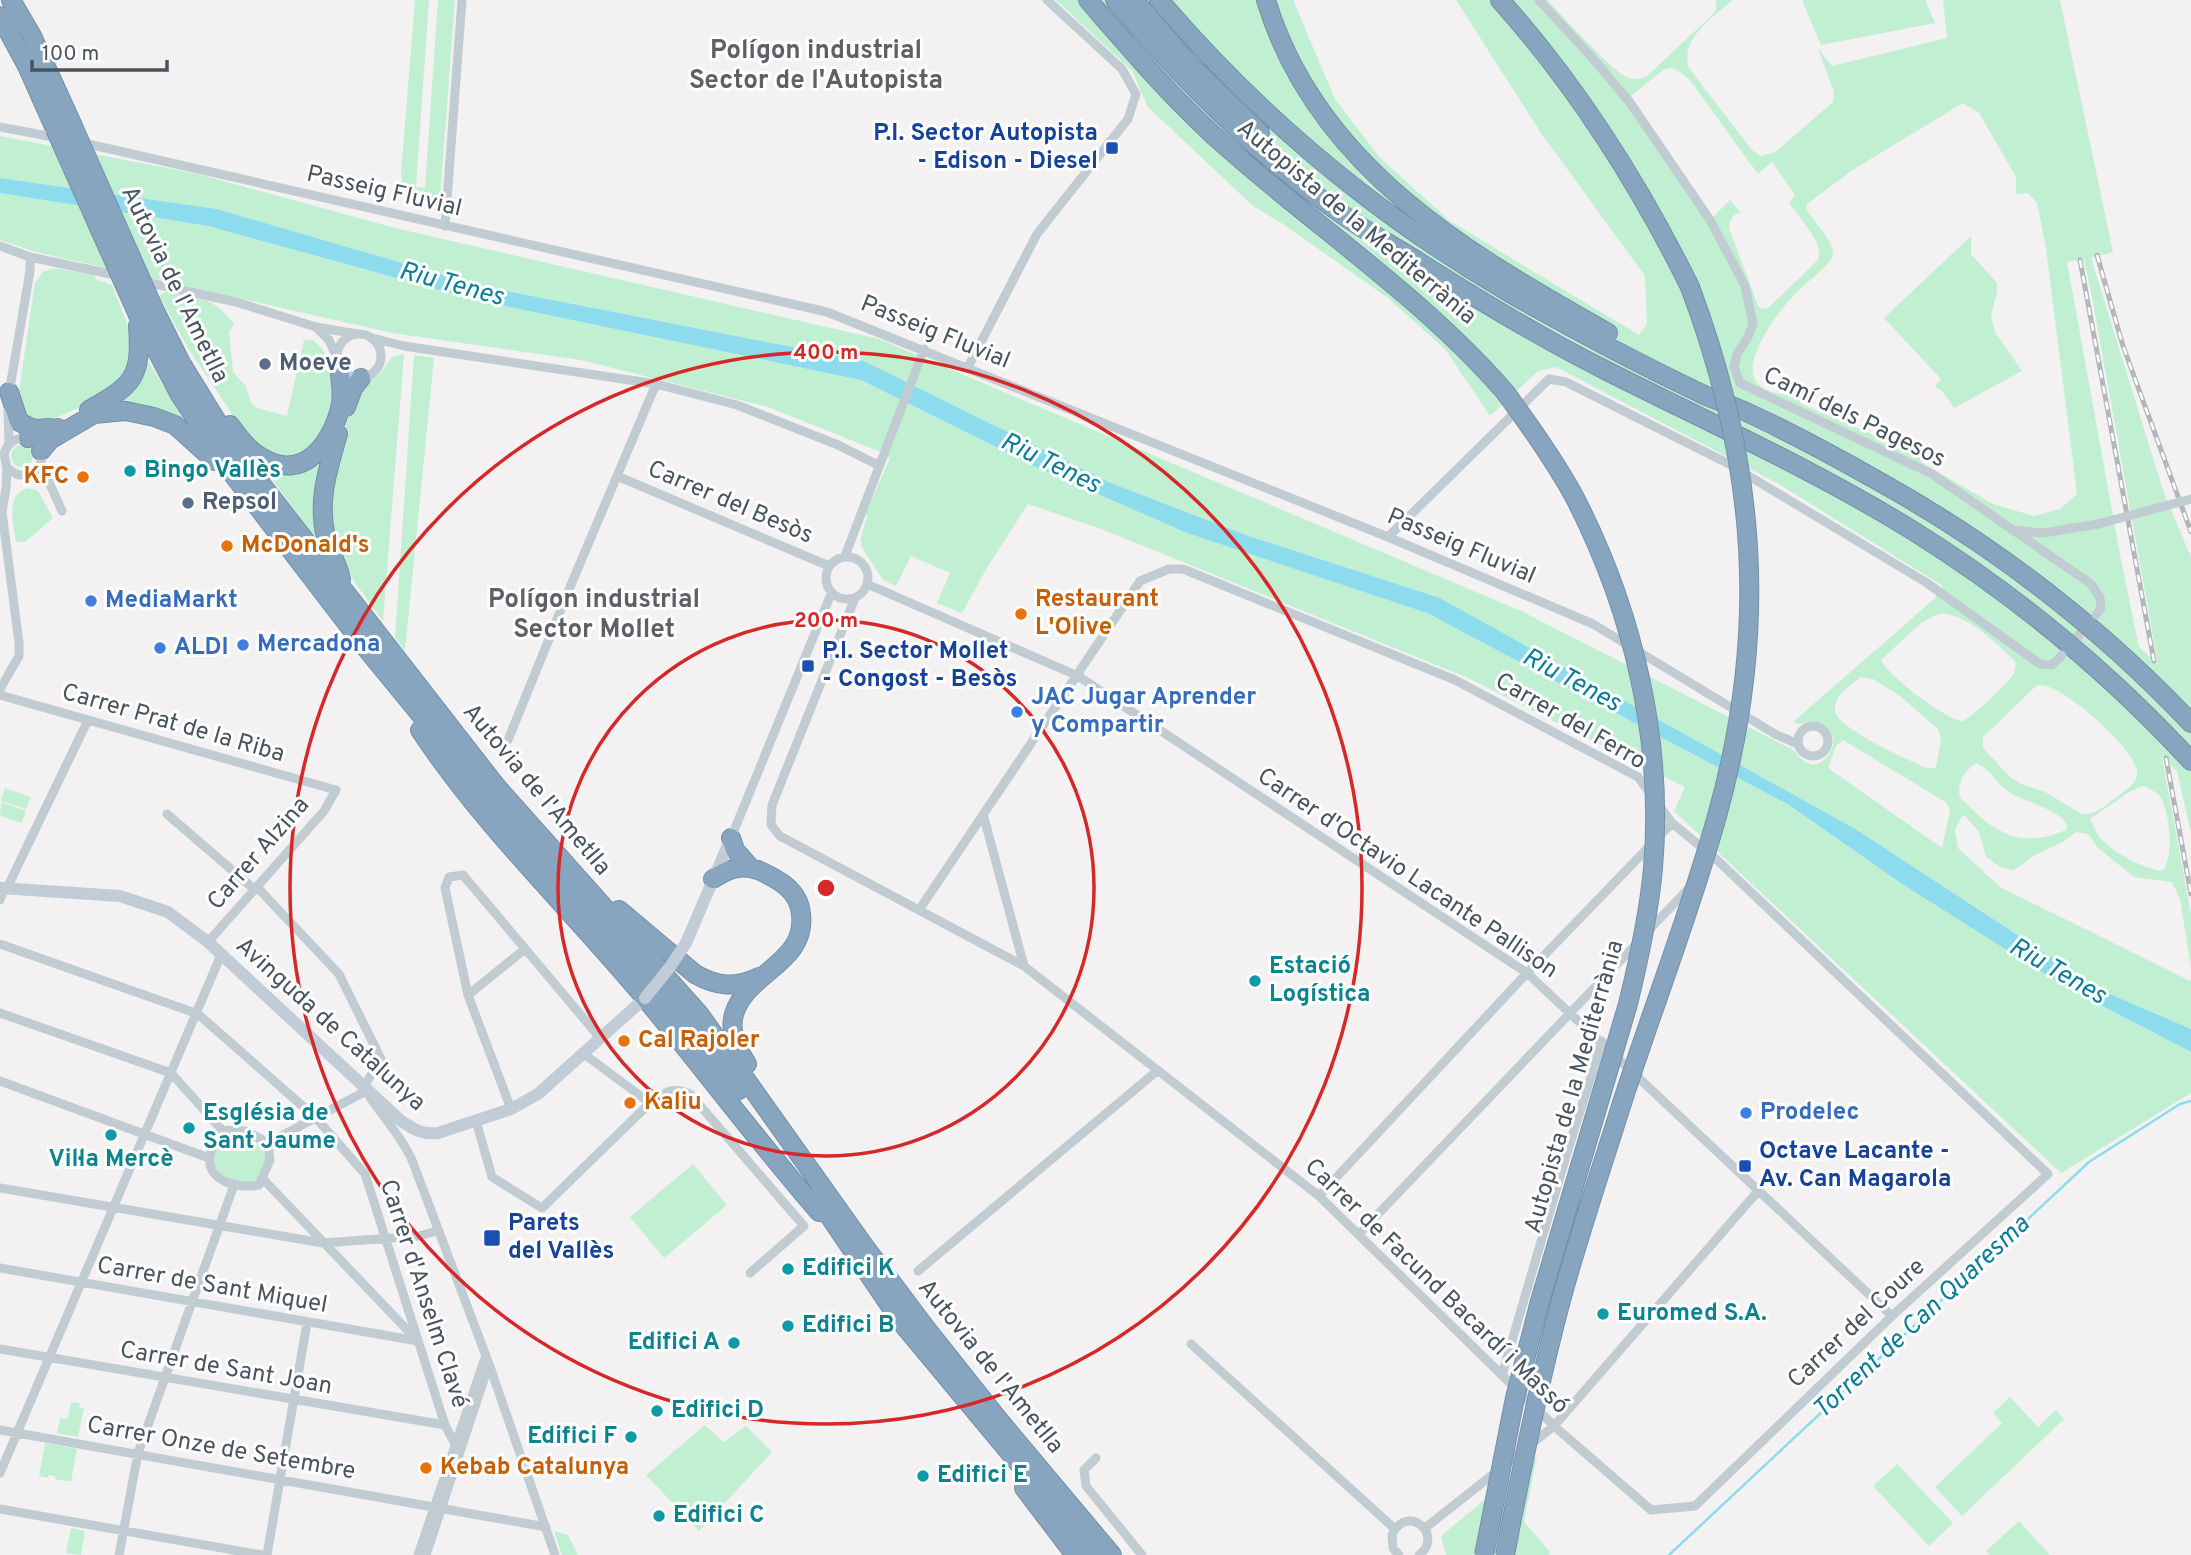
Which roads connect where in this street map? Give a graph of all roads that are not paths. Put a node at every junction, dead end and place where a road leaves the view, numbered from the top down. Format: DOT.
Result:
graph roads {
  1 [pos="11,0"];
  2 [pos="462,0"];
  3 [pos="1047,0"];
  4 [pos="1088,0"];
  5 [pos="1115,0"];
  6 [pos="1134,0"];
  7 [pos="1159,0"];
  8 [pos="1266,0"];
  9 [pos="1498,0"];
  10 [pos="1539,0"];
  11 [pos="0,16"];
  12 [pos="63,126"];
  13 [pos="0,127"];
  14 [pos="445,226"];
  15 [pos="0,246"];
  16 [pos="1408,256"];
  17 [pos="30,257"];
  18 [pos="146,312"];
  19 [pos="316,327"];
  20 [pos="357,334"];
  21 [pos="372,338"];
  22 [pos="404,345"];
  23 [pos="924,349"];
  24 [pos="380,360"];
  25 [pos="338,361"];
  26 [pos="181,363"];
  27 [pos="968,366"];
  28 [pos="361,378"];
  29 [pos="656,384"];
  30 [pos="9,392"];
  31 [pos="1744,411"];
  32 [pos="10,423"];
  33 [pos="67,423"];
  34 [pos="26,438"];
  35 [pos="5,448"];
  36 [pos="41,458"];
  37 [pos="4,463"];
  38 [pos="878,465"];
  39 [pos="231,472"];
  40 [pos="25,476"];
  41 [pos="617,476"];
  42 [pos="49,487"];
  43 [pos="6,488"];
  44 [pos="2191,499"];
  45 [pos="62,511"];
  46 [pos="2013,530"];
  47 [pos="1388,537"];
  48 [pos="845,556"];
  49 [pos="829,566"];
  50 [pos="867,584"];
  51 [pos="343,589"];
  52 [pos="831,594"];
  53 [pos="855,598"];
  54 [pos="2096,614"];
  55 [pos="365,647"];
  56 [pos="2063,655"];
  57 [pos="1078,676"];
  58 [pos="0,689"];
  59 [pos="0,695"];
  60 [pos="88,720"];
  61 [pos="2191,723"];
  62 [pos="508,740"];
  63 [pos="1798,744"];
  64 [pos="2191,761"];
  65 [pos="336,790"];
  66 [pos="167,814"];
  67 [pos="982,814"];
  68 [pos="1672,823"];
  69 [pos="731,838"];
  70 [pos="555,853"];
  71 [pos="1716,859"];
  72 [pos="737,862"];
  73 [pos="713,879"];
  74 [pos="256,888"];
  75 [pos="3,891"];
  76 [pos="919,910"];
  77 [pos="208,942"];
  78 [pos="0,944"];
  79 [pos="525,949"];
  80 [pos="221,955"];
  81 [pos="1024,966"];
  82 [pos="768,972"];
  83 [pos="1527,973"];
  84 [pos="468,995"];
  85 [pos="645,998"];
  86 [pos="1571,1012"];
  87 [pos="0,1013"];
  88 [pos="198,1014"];
  89 [pos="601,1038"];
  90 [pos="1602,1041"];
  91 [pos="584,1054"];
  92 [pos="1157,1071"];
  93 [pos="171,1073"];
  94 [pos="0,1081"];
  95 [pos="365,1089"];
  96 [pos="650,1102"];
  97 [pos="511,1109"];
  98 [pos="316,1118"];
  99 [pos="473,1122"];
  100 [pos="222,1129"];
  101 [pos="145,1134"];
  102 [pos="268,1143"];
  103 [pos="209,1158"];
  104 [pos="2048,1174"];
  105 [pos="263,1179"];
  106 [pos="234,1185"];
  107 [pos="0,1188"];
  108 [pos="1759,1190"];
  109 [pos="1319,1196"];
  110 [pos="113,1208"];
  111 [pos="842,1225"];
  112 [pos="219,1227"];
  113 [pos="433,1232"];
  114 [pos="1359,1234"];
  115 [pos="385,1238"];
  116 [pos="323,1243"];
  117 [pos="0,1268"];
  118 [pos="918,1271"];
  119 [pos="750,1273"];
  120 [pos="82,1283"];
  121 [pos="192,1301"];
  122 [pos="1892,1316"];
  123 [pos="901,1322"];
  124 [pos="307,1323"];
  125 [pos="418,1341"];
  126 [pos="1191,1344"];
  127 [pos="0,1349"];
  128 [pos="49,1358"];
  129 [pos="487,1360"];
  130 [pos="1502,1375"];
  131 [pos="165,1378"];
  132 [pos="293,1400"];
  133 [pos="445,1425"];
  134 [pos="1553,1426"];
  135 [pos="0,1430"];
  136 [pos="17,1433"];
  137 [pos="459,1445"];
  138 [pos="138,1453"];
  139 [pos="1096,1458"];
  140 [pos="0,1473"];
  141 [pos="280,1479"];
  142 [pos="1695,1506"];
  143 [pos="439,1507"];
  144 [pos="0,1509"];
  145 [pos="545,1527"];
  146 [pos="1425,1528"];
  147 [pos="1395,1529"];
  148 [pos="124,1531"];
  149 [pos="1393,1553"];
  150 [pos="1423,1554"];
  151 [pos="119,1555"];
  152 [pos="264,1555"];
  153 [pos="418,1555"];
  154 [pos="426,1555"];
  155 [pos="555,1555"];
  156 [pos="1075,1555"];
  157 [pos="1095,1555"];
  158 [pos="1112,1555"];
  159 [pos="1142,1555"];
  160 [pos="1484,1555"];
  161 [pos="1505,1555"];
  1 -- 12 [label="highway, Autovia de l'Ametlla"];
  2 -- 14 [label="street"];
  3 -- 27 [label="street"];
  4 -- 160 [label="highway, Autopista de la Mediterrània, bridge"];
  5 -- 16 [label="highway"];
  6 -- 16 [label="highway"];
  7 -- 31 [label="highway"];
  8 -- 31 [label="highway"];
  9 -- 161 [label="highway, Autopista de la Mediterrània, bridge"];
  10 -- 46 [label="street, Camí dels Pagesos"];
  11 -- 12 [label="highway, Autovia de l'Ametlla"];
  12 -- 18 [label="highway, Autovia de l'Ametlla, bridge"];
  13 -- 14 [label="street, Passeig Fluvial"];
  14 -- 23 [label="street, Passeig Fluvial"];
  15 -- 17 [label="street"];
  16 -- 64 [label="highway"];
  17 -- 19 [label="street"];
  17 -- 30 [label="street"];
  18 -- 26 [label="highway, Autovia de l'Ametlla"];
  18 -- 33 [label="highway"];
  18 -- 39 [label="highway, Autovia de l'Ametlla"];
  19 -- 20 [label="street"];
  19 -- 25 [label="street"];
  20 -- 21 [label="street"];
  20 -- 25 [label="street"];
  21 -- 22 [label="street"];
  21 -- 24 [label="street"];
  22 -- 24 [label="street"];
  22 -- 29 [label="street"];
  23 -- 27 [label="street, Passeig Fluvial"];
  23 -- 38 [label="street"];
  24 -- 28 [label="street"];
  25 -- 26 [label="highway"];
  25 -- 28 [label="street"];
  26 -- 51 [label="highway, Autovia de l'Ametlla"];
  27 -- 47 [label="street, Passeig Fluvial"];
  28 -- 51 [label="highway"];
  29 -- 38 [label="street"];
  29 -- 41 [label="street"];
  30 -- 32 [label="street"];
  30 -- 33 [label="highway"];
  31 -- 61 [label="highway"];
  32 -- 34 [label="street"];
  32 -- 35 [label="street"];
  33 -- 34 [label="highway"];
  34 -- 35 [label="street"];
  34 -- 36 [label="street"];
  35 -- 37 [label="street"];
  36 -- 39 [label="highway"];
  36 -- 40 [label="street"];
  36 -- 42 [label="street"];
  37 -- 40 [label="street"];
  37 -- 43 [label="street"];
  38 -- 48 [label="street"];
  39 -- 55 [label="highway, Autovia de l'Ametlla"];
  40 -- 42 [label="street"];
  40 -- 43 [label="street"];
  41 -- 49 [label="street, Carrer del Besòs"];
  41 -- 62 [label="street"];
  42 -- 45 [label="street"];
  43 -- 58 [label="street"];
  44 -- 46 [label="street, bridge"];
  46 -- 54 [label="street, Camí dels Pagesos"];
  47 -- 56 [label="street"];
  47 -- 63 [label="street, Passeig Fluvial"];
  48 -- 49 [label="street"];
  48 -- 50 [label="street"];
  49 -- 52 [label="street"];
  50 -- 53 [label="street"];
  50 -- 57 [label="street, Carrer d'Octavio Lacante Pallison"];
  51 -- 70 [label="highway, Autovia de l'Ametlla"];
  52 -- 53 [label="street"];
  52 -- 69 [label="street"];
  53 -- 76 [label="street, Carrer de Facund Bacardí i Massó"];
  55 -- 85 [label="highway"];
  55 -- 111 [label="highway, Autovia de l'Ametlla"];
  57 -- 67 [label="street, Carrer del Ferro"];
  57 -- 68 [label="street, Carrer del Ferro"];
  57 -- 83 [label="street, Carrer d'Octavio Lacante Pallison"];
  59 -- 60 [label="street, Carrer Prat de la Riba"];
  60 -- 65 [label="street, Carrer Prat de la Riba"];
  60 -- 75 [label="street"];
  65 -- 74 [label="street, Carrer Alzina"];
  66 -- 74 [label="street"];
  67 -- 76 [label="street, Carrer del Ferro"];
  67 -- 81 [label="street"];
  68 -- 71 [label="street, Carrer del Ferro"];
  68 -- 83 [label="street"];
  69 -- 72 [label="highway"];
  70 -- 82 [label="highway"];
  70 -- 111 [label="highway, Autovia de l'Ametlla"];
  71 -- 86 [label="street"];
  71 -- 104 [label="street, Carrer del Ferro"];
  72 -- 73 [label="highway"];
  72 -- 82 [label="highway"];
  73 -- 85 [label="street, Avinguda de Catalunya, bridge"];
  74 -- 77 [label="street, Carrer Alzina"];
  74 -- 95 [label="street"];
  75 -- 77 [label="street, Avinguda de Catalunya"];
  76 -- 81 [label="street, Carrer de Facund Bacardí i Massó"];
  77 -- 80 [label="street, Avinguda de Catalunya"];
  78 -- 88 [label="street, Carrer d'Anselm Clavé"];
  79 -- 84 [label="street"];
  79 -- 84 [label="street"];
  79 -- 89 [label="street"];
  80 -- 88 [label="street"];
  80 -- 95 [label="street, Avinguda de Catalunya"];
  81 -- 92 [label="street, Carrer de Facund Bacardí i Massó"];
  82 -- 111 [label="highway"];
  83 -- 86 [label="street, Carrer d'Octavio Lacante Pallison"];
  83 -- 109 [label="street"];
  84 -- 97 [label="street"];
  85 -- 89 [label="street, Avinguda de Catalunya"];
  85 -- 111 [label="highway"];
  86 -- 90 [label="street, Carrer d'Octavio Lacante Pallison"];
  86 -- 114 [label="street"];
  87 -- 93 [label="street"];
  88 -- 93 [label="street"];
  88 -- 98 [label="street, Carrer d'Anselm Clavé"];
  89 -- 91 [label="street, Avinguda de Catalunya"];
  90 -- 108 [label="street, Carrer d'Octavio Lacante Pallison"];
  90 -- 130 [label="street"];
  91 -- 96 [label="street"];
  91 -- 97 [label="street, Avinguda de Catalunya"];
  92 -- 109 [label="street, Carrer de Facund Bacardí i Massó"];
  92 -- 118 [label="street"];
  93 -- 100 [label="street"];
  93 -- 101 [label="street"];
  94 -- 101 [label="street"];
  95 -- 98 [label="street"];
  95 -- 99 [label="street, Avinguda de Catalunya"];
  95 -- 129 [label="street"];
  96 -- 99 [label="street"];
  96 -- 119 [label="street"];
  97 -- 99 [label="street, Avinguda de Catalunya"];
  98 -- 102 [label="street"];
  98 -- 115 [label="street, Carrer d'Anselm Clavé"];
  100 -- 102 [label="street"];
  100 -- 103 [label="street"];
  101 -- 103 [label="street"];
  101 -- 110 [label="street"];
  102 -- 105 [label="street"];
  103 -- 106 [label="street"];
  104 -- 122 [label="street, Carrer del Coure"];
  105 -- 106 [label="street"];
  105 -- 116 [label="street"];
  106 -- 112 [label="street"];
  107 -- 110 [label="street"];
  108 -- 122 [label="street, Carrer d'Octavio Lacante Pallison"];
  108 -- 134 [label="street"];
  109 -- 114 [label="street, Carrer de Facund Bacardí i Massó"];
  110 -- 112 [label="street"];
  110 -- 120 [label="street"];
  111 -- 123 [label="highway, Autovia de l'Ametlla"];
  111 -- 158 [label="highway, Autovia de l'Ametlla"];
  112 -- 116 [label="street"];
  112 -- 121 [label="street"];
  113 -- 115 [label="street"];
  114 -- 130 [label="street, Carrer de Facund Bacardí i Massó"];
  115 -- 116 [label="street"];
  115 -- 125 [label="street, Carrer d'Anselm Clavé"];
  116 -- 125 [label="street"];
  117 -- 120 [label="street, Carrer de Sant Miquel"];
  120 -- 121 [label="street, Carrer de Sant Miquel"];
  120 -- 128 [label="street"];
  121 -- 124 [label="street, Carrer de Sant Miquel"];
  121 -- 131 [label="street"];
  122 -- 142 [label="street, Carrer del Coure"];
  123 -- 156 [label="highway"];
  123 -- 157 [label="highway, Autovia de l'Ametlla"];
  124 -- 125 [label="street, Carrer de Sant Miquel"];
  124 -- 132 [label="street"];
  125 -- 133 [label="street, Carrer d'Anselm Clavé"];
  126 -- 147 [label="street"];
  127 -- 128 [label="street, Carrer de Sant Joan"];
  128 -- 131 [label="street, Carrer de Sant Joan"];
  128 -- 136 [label="street"];
  129 -- 137 [label="street"];
  129 -- 145 [label="street"];
  130 -- 134 [label="street, Carrer de Facund Bacardí i Massó"];
  131 -- 132 [label="street, Carrer de Sant Joan"];
  131 -- 138 [label="street"];
  132 -- 133 [label="street, Carrer de Sant Joan"];
  132 -- 141 [label="street"];
  133 -- 137 [label="street, Carrer d'Anselm Clavé"];
  134 -- 142 [label="street, Carrer de Facund Bacardí i Massó"];
  134 -- 146 [label="street"];
  135 -- 136 [label="street, Carrer Onze de Setembre"];
  136 -- 138 [label="street, Carrer Onze de Setembre"];
  136 -- 140 [label="street"];
  137 -- 143 [label="street"];
  138 -- 141 [label="street, Carrer Onze de Setembre"];
  138 -- 148 [label="street"];
  139 -- 159 [label="street"];
  141 -- 143 [label="street, Carrer Onze de Setembre"];
  141 -- 152 [label="street"];
  143 -- 145 [label="street, Carrer Onze de Setembre"];
  143 -- 153 [label="street"];
  143 -- 154 [label="street"];
  144 -- 148 [label="street"];
  145 -- 155 [label="street"];
  146 -- 147 [label="street"];
  146 -- 150 [label="street"];
  147 -- 149 [label="street"];
  148 -- 151 [label="street"];
  148 -- 152 [label="street"];
}
